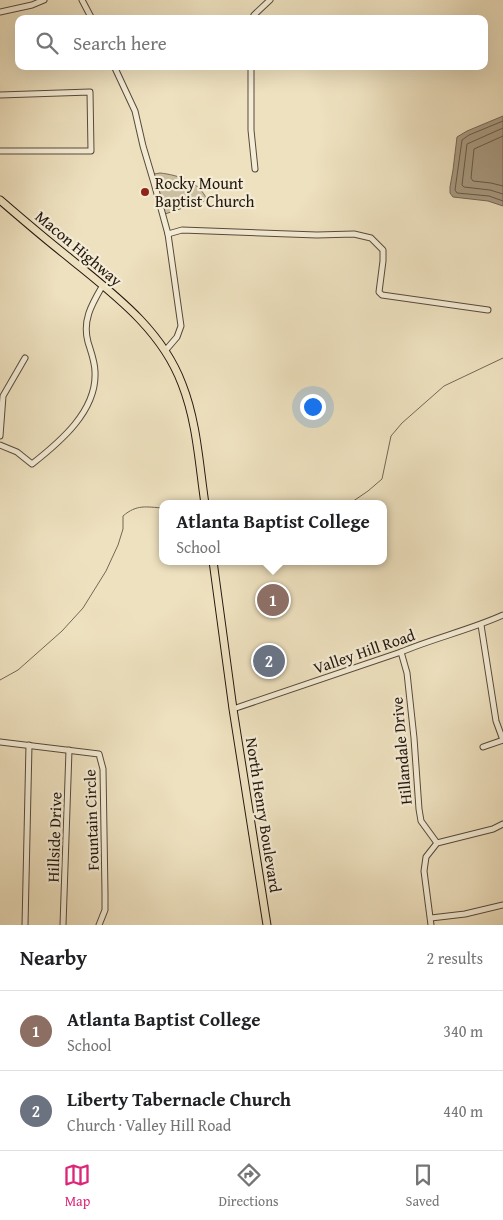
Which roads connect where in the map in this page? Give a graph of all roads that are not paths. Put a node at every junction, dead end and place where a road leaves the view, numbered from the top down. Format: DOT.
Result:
graph roads {
  1 [pos="44,0"];
  2 [pos="82,0"];
  3 [pos="270,0"];
  4 [pos="0,12"];
  5 [pos="90,15"];
  6 [pos="254,15"];
  7 [pos="116,70"];
  8 [pos="250,70"];
  9 [pos="0,94"];
  10 [pos="0,151"];
  11 [pos="255,170"];
  12 [pos="0,200"];
  13 [pos="168,234"];
  14 [pos="103,285"];
  15 [pos="488,310"];
  16 [pos="166,351"];
  17 [pos="25,358"];
  18 [pos="1,400"];
  19 [pos="0,436"];
  20 [pos="0,445"];
  21 [pos="204,500"];
  22 [pos="214,565"];
  23 [pos="503,615"];
  24 [pos="481,625"];
  25 [pos="401,652"];
  26 [pos="233,709"];
  27 [pos="503,740"];
  28 [pos="0,742"];
  29 [pos="29,745"];
  30 [pos="483,747"];
  31 [pos="69,750"];
  32 [pos="503,824"];
  33 [pos="437,843"];
  34 [pos="503,905"];
  35 [pos="431,918"];
  36 [pos="25,925"];
  37 [pos="63,925"];
  38 [pos="99,925"];
  39 [pos="267,925"];
  40 [pos="431,925"];
  1 -- 4 [label="street"];
  2 -- 5 [label="street"];
  3 -- 6 [label="street"];
  7 -- 13 [label="street"];
  8 -- 11 [label="street"];
  9 -- 10 [label="street"];
  12 -- 14 [label="main road, Macon Highway"];
  13 -- 15 [label="street"];
  13 -- 16 [label="street"];
  14 -- 16 [label="main road, Macon Highway"];
  14 -- 20 [label="street"];
  16 -- 21 [label="main road, Macon Highway"];
  17 -- 18 [label="street"];
  18 -- 19 [label="street"];
  22 -- 26 [label="main road, North Henry Boulevard"];
  23 -- 24 [label="street, Valley Hill Road"];
  24 -- 25 [label="street, Valley Hill Road"];
  24 -- 27 [label="street"];
  25 -- 26 [label="street, Valley Hill Road"];
  25 -- 33 [label="street, Hillandale Drive"];
  26 -- 39 [label="main road, North Henry Boulevard"];
  27 -- 30 [label="street"];
  28 -- 29 [label="street, Fountain Circle"];
  29 -- 31 [label="street, Fountain Circle"];
  29 -- 36 [label="street"];
  31 -- 37 [label="street, Hillside Drive"];
  31 -- 38 [label="street, Fountain Circle"];
  32 -- 33 [label="street"];
  33 -- 35 [label="street"];
  34 -- 35 [label="street"];
  35 -- 40 [label="street"];
}
